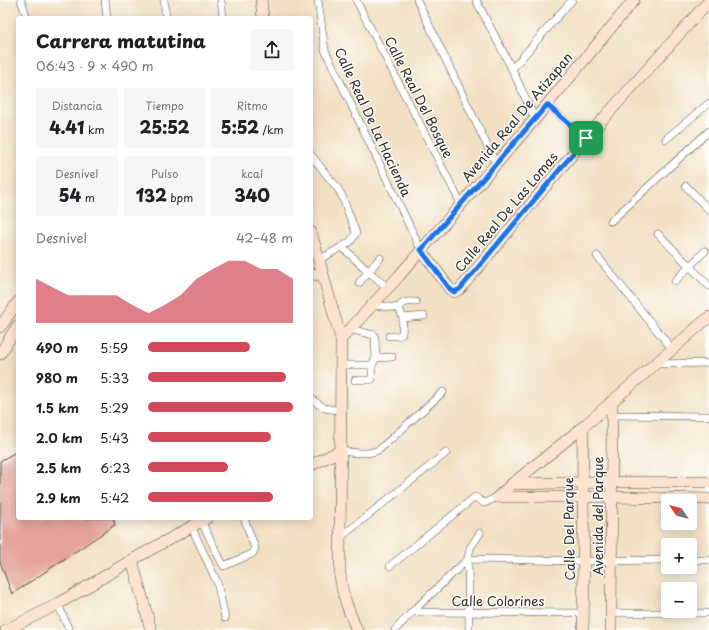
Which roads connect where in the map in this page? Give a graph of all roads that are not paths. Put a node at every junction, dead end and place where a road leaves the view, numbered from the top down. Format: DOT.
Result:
graph roads {
  1 [pos="21,0"];
  2 [pos="105,0"];
  3 [pos="164,0"];
  4 [pos="221,0"];
  5 [pos="261,0"];
  6 [pos="318,0"];
  7 [pos="356,0"];
  8 [pos="417,0"];
  9 [pos="476,0"];
  10 [pos="572,0"];
  11 [pos="634,0"];
  12 [pos="708,1"];
  13 [pos="26,16"];
  14 [pos="107,16"];
  15 [pos="166,16"];
  16 [pos="223,16"];
  17 [pos="263,16"];
  18 [pos="512,69"];
  19 [pos="709,103"];
  20 [pos="547,105"];
  21 [pos="535,119"];
  22 [pos="709,131"];
  23 [pos="586,138"];
  24 [pos="666,139"];
  25 [pos="313,158"];
  26 [pos="496,164"];
  27 [pos="686,186"];
  28 [pos="461,204"];
  29 [pos="709,210"];
  30 [pos="611,221"];
  31 [pos="658,234"];
  32 [pos="313,239"];
  33 [pos="342,247"];
  34 [pos="421,250"];
  35 [pos="705,251"];
  36 [pos="597,256"];
  37 [pos="380,258"];
  38 [pos="319,260"];
  39 [pos="689,266"];
  40 [pos="368,271"];
  41 [pos="313,274"];
  42 [pos="323,274"];
  43 [pos="675,281"];
  44 [pos="359,283"];
  45 [pos="709,286"];
  46 [pos="388,288"];
  47 [pos="416,302"];
  48 [pos="373,305"];
  49 [pos="16,307"];
  50 [pos="399,308"];
  51 [pos="424,316"];
  52 [pos="709,317"];
  53 [pos="403,318"];
  54 [pos="0,328"];
  55 [pos="16,328"];
  56 [pos="349,330"];
  57 [pos="389,336"];
  58 [pos="341,339"];
  59 [pos="672,349"];
  60 [pos="0,354"];
  61 [pos="392,357"];
  62 [pos="376,358"];
  63 [pos="709,363"];
  64 [pos="341,364"];
  65 [pos="654,364"];
  66 [pos="372,365"];
  67 [pos="355,380"];
  68 [pos="443,392"];
  69 [pos="313,400"];
  70 [pos="610,402"];
  71 [pos="340,410"];
  72 [pos="612,415"];
  73 [pos="709,416"];
  74 [pos="583,427"];
  75 [pos="340,451"];
  76 [pos="446,453"];
  77 [pos="313,464"];
  78 [pos="582,482"];
  79 [pos="612,482"];
  80 [pos="709,482"];
  81 [pos="512,484"];
  82 [pos="498,497"];
  83 [pos="583,497"];
  84 [pos="612,497"];
  85 [pos="709,499"];
  86 [pos="245,520"];
  87 [pos="200,522"];
  88 [pos="480,533"];
  89 [pos="341,536"];
  90 [pos="468,559"];
  91 [pos="132,560"];
  92 [pos="611,560"];
  93 [pos="661,560"];
  94 [pos="697,560"];
  95 [pos="709,560"];
  96 [pos="584,561"];
  97 [pos="390,566"];
  98 [pos="58,604"];
  99 [pos="412,612"];
  100 [pos="469,612"];
  101 [pos="583,613"];
  102 [pos="611,613"];
  103 [pos="709,613"];
  104 [pos="225,618"];
  105 [pos="6,630"];
  106 [pos="69,630"];
  107 [pos="152,630"];
  108 [pos="357,630"];
  109 [pos="395,630"];
  110 [pos="469,630"];
  111 [pos="583,630"];
  112 [pos="611,630"];
  1 -- 13 [label="street"];
  2 -- 14 [label="street"];
  3 -- 15 [label="street"];
  4 -- 16 [label="street"];
  5 -- 17 [label="street"];
  6 -- 34 [label="street, Calle Real De La Hacienda"];
  7 -- 28 [label="street, Calle Real Del Bosque"];
  8 -- 26 [label="street"];
  9 -- 18 [label="street"];
  10 -- 18 [label="street"];
  11 -- 20 [label="street, Avenida Real De Atizapan"];
  12 -- 23 [label="street, Calle Real De Las Lomas"];
  18 -- 21 [label="street"];
  19 -- 24 [label="street"];
  20 -- 21 [label="street, Avenida Real De Atizapan"];
  20 -- 23 [label="street"];
  21 -- 26 [label="street, Avenida Real De Atizapan"];
  22 -- 30 [label="street"];
  23 -- 34 [label="street, Calle Real De Las Lomas"];
  25 -- 33 [label="street"];
  26 -- 28 [label="street, Avenida Real De Atizapan"];
  27 -- 29 [label="street"];
  28 -- 34 [label="street, Avenida Real De Atizapan"];
  31 -- 39 [label="street"];
  32 -- 38 [label="street"];
  33 -- 38 [label="street"];
  33 -- 40 [label="street"];
  34 -- 46 [label="street, Avenida Real De Atizapan"];
  35 -- 39 [label="street"];
  36 -- 59 [label="street"];
  37 -- 40 [label="street"];
  38 -- 42 [label="street"];
  39 -- 43 [label="street"];
  39 -- 45 [label="street"];
  40 -- 44 [label="street"];
  40 -- 46 [label="street"];
  41 -- 42 [label="street"];
  42 -- 58 [label="street"];
  46 -- 48 [label="street, Avenida Real De Atizapan"];
  47 -- 50 [label="street"];
  48 -- 50 [label="street"];
  48 -- 56 [label="street, Avenida Real De Atizapan"];
  49 -- 54 [label="street"];
  50 -- 53 [label="street"];
  51 -- 53 [label="street"];
  52 -- 59 [label="street"];
  53 -- 57 [label="street"];
  55 -- 60 [label="street"];
  56 -- 58 [label="street"];
  56 -- 62 [label="street"];
  58 -- 64 [label="street"];
  59 -- 65 [label="street"];
  61 -- 62 [label="street"];
  62 -- 66 [label="street"];
  63 -- 65 [label="street"];
  64 -- 66 [label="street"];
  64 -- 71 [label="street"];
  65 -- 70 [label="street"];
  66 -- 67 [label="street"];
  68 -- 75 [label="street"];
  69 -- 71 [label="street"];
  70 -- 72 [label="street, Avenida del Parque"];
  70 -- 74 [label="street"];
  71 -- 75 [label="street"];
  72 -- 73 [label="street"];
  72 -- 79 [label="street, Avenida del Parque"];
  74 -- 78 [label="street, Calle Del Parque"];
  74 -- 81 [label="street"];
  75 -- 77 [label="street"];
  75 -- 89 [label="street"];
  76 -- 89 [label="street"];
  78 -- 79 [label="street"];
  78 -- 81 [label="street"];
  78 -- 83 [label="street, Calle Del Parque"];
  79 -- 80 [label="street"];
  79 -- 84 [label="street, Avenida del Parque"];
  81 -- 82 [label="street"];
  82 -- 83 [label="street"];
  82 -- 97 [label="street"];
  83 -- 84 [label="street"];
  83 -- 96 [label="street, Calle Del Parque"];
  84 -- 85 [label="street"];
  84 -- 92 [label="street, Avenida del Parque"];
  86 -- 87 [label="street"];
  87 -- 91 [label="street"];
  87 -- 104 [label="street"];
  88 -- 90 [label="street"];
  89 -- 108 [label="street"];
  90 -- 96 [label="street"];
  90 -- 99 [label="street"];
  90 -- 100 [label="street"];
  91 -- 98 [label="street"];
  91 -- 107 [label="street"];
  92 -- 93 [label="street"];
  92 -- 96 [label="street"];
  92 -- 102 [label="street, Avenida del Parque"];
  94 -- 95 [label="street"];
  96 -- 101 [label="street, Calle Del Parque"];
  98 -- 105 [label="street"];
  98 -- 106 [label="street"];
  99 -- 100 [label="street, Calle Colorines"];
  99 -- 109 [label="street"];
  100 -- 101 [label="street, Calle Colorines"];
  100 -- 110 [label="street"];
  101 -- 111 [label="street, Calle Del Parque"];
  102 -- 103 [label="street"];
  102 -- 112 [label="street, Avenida del Parque"];
}
